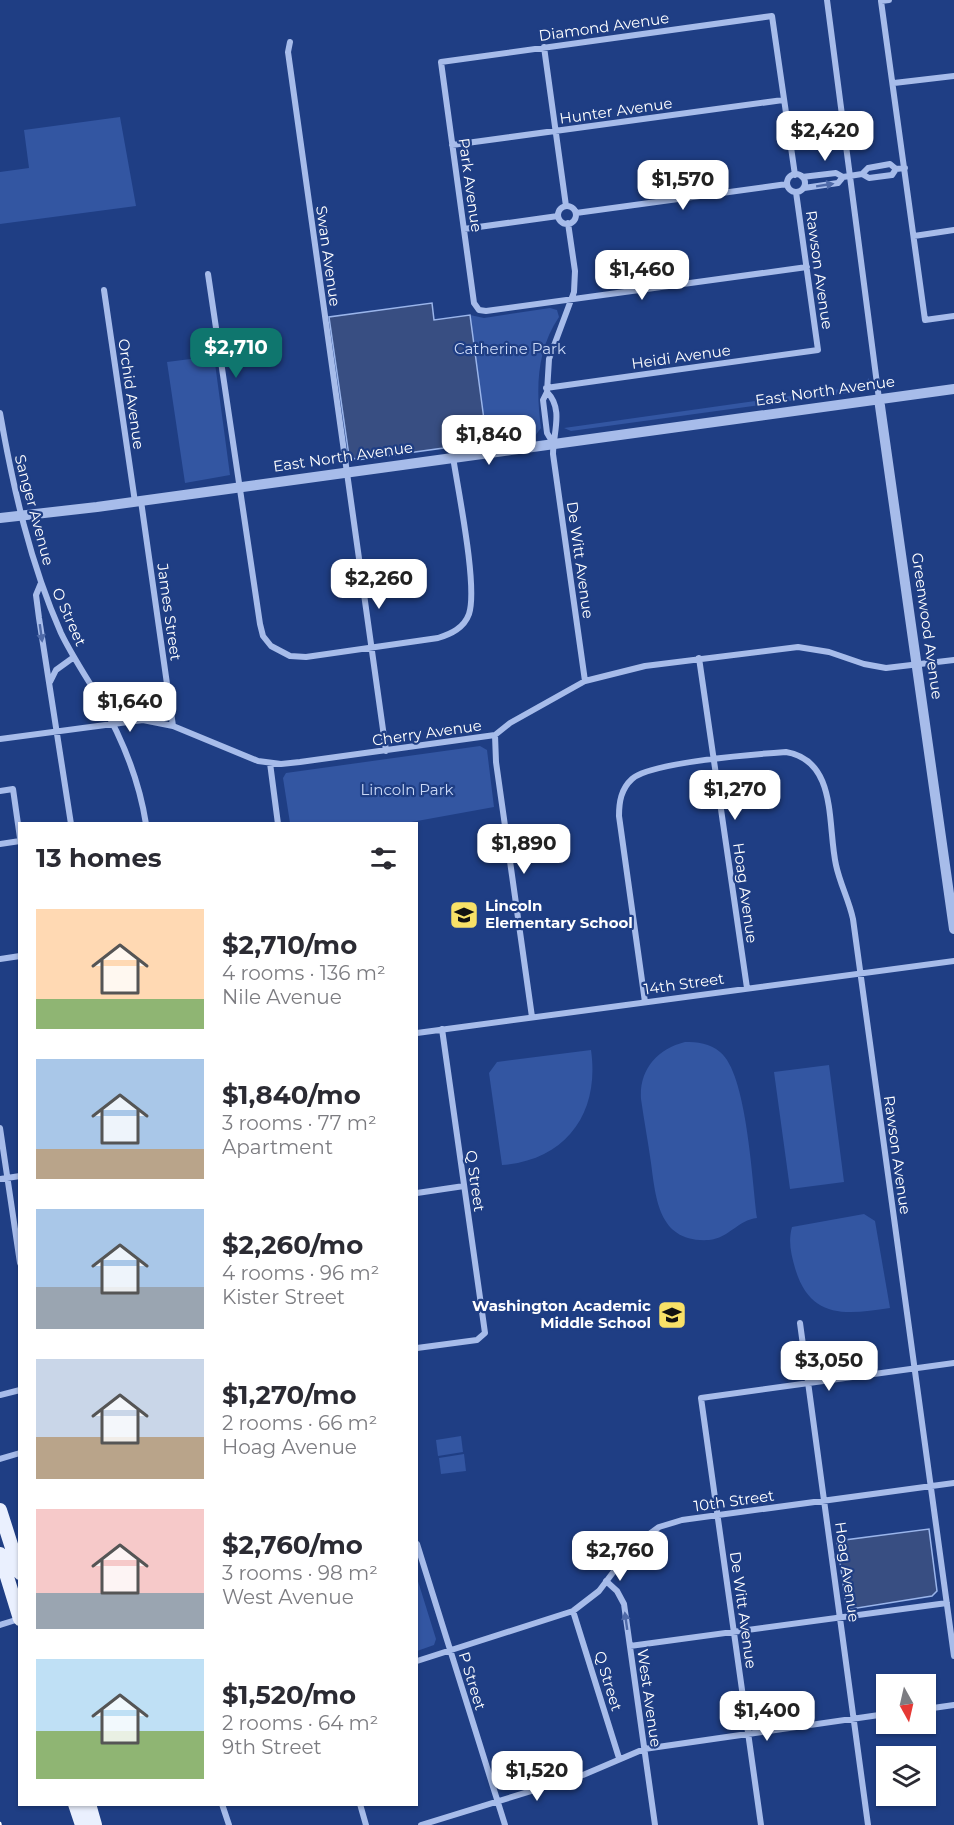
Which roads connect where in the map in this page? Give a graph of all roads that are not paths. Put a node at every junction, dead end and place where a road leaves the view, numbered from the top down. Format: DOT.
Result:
graph roads {
  1 [pos="827,0"];
  2 [pos="889,0"];
  3 [pos="290,42"];
  4 [pos="544,47"];
  5 [pos="441,62"];
  6 [pos="954,76"];
  7 [pos="894,83"];
  8 [pos="783,100"];
  9 [pos="555,131"];
  10 [pos="452,145"];
  11 [pos="905,168"];
  12 [pos="896,169"];
  13 [pos="862,174"];
  14 [pos="795,175"];
  15 [pos="850,175"];
  16 [pos="802,177"];
  17 [pos="843,177"];
  18 [pos="787,184"];
  19 [pos="804,188"];
  20 [pos="796,192"];
  21 [pos="566,206"];
  22 [pos="576,213"];
  23 [pos="558,216"];
  24 [pos="568,223"];
  25 [pos="464,229"];
  26 [pos="954,230"];
  27 [pos="914,236"];
  28 [pos="807,267"];
  29 [pos="208,274"];
  30 [pos="104,290"];
  31 [pos="572,298"];
  32 [pos="954,316"];
  33 [pos="818,350"];
  34 [pos="954,389"];
  35 [pos="546,390"];
  36 [pos="879,399"];
  37 [pos="0,413"];
  38 [pos="553,443"];
  39 [pos="453,457"];
  40 [pos="346,472"];
  41 [pos="239,486"];
  42 [pos="138,501"];
  43 [pos="22,515"];
  44 [pos="0,518"];
  45 [pos="41,583"];
  46 [pos="372,648"];
  47 [pos="74,657"];
  48 [pos="699,658"];
  49 [pos="954,660"];
  50 [pos="917,665"];
  51 [pos="585,681"];
  52 [pos="50,683"];
  53 [pos="112,723"];
  54 [pos="173,726"];
  55 [pos="57,731"];
  56 [pos="495,735"];
  57 [pos="0,739"];
  58 [pos="386,751"];
  59 [pos="714,761"];
  60 [pos="270,764"];
  61 [pos="0,791"];
  62 [pos="71,822"];
  63 [pos="146,822"];
  64 [pos="278,822"];
  65 [pos="18,825"];
  66 [pos="18,840"];
  67 [pos="0,844"];
  68 [pos="954,928"];
  69 [pos="18,957"];
  70 [pos="0,959"];
  71 [pos="954,961"];
  72 [pos="860,973"];
  73 [pos="747,988"];
  74 [pos="645,1002"];
  75 [pos="532,1017"];
  76 [pos="442,1029"];
  77 [pos="418,1033"];
  78 [pos="0,1128"];
  79 [pos="4,1179"];
  80 [pos="464,1186"];
  81 [pos="418,1193"];
  82 [pos="18,1252"];
  83 [pos="800,1323"];
  84 [pos="418,1348"];
  85 [pos="954,1363"];
  86 [pos="914,1368"];
  87 [pos="808,1383"];
  88 [pos="18,1390"];
  89 [pos="0,1395"];
  90 [pos="18,1454"];
  91 [pos="0,1459"];
  92 [pos="954,1483"];
  93 [pos="930,1486"];
  94 [pos="825,1500"];
  95 [pos="0,1510"];
  96 [pos="718,1515"];
  97 [pos="0,1530"];
  98 [pos="418,1547"];
  99 [pos="6,1551"];
  100 [pos="18,1570"];
  101 [pos="606,1581"];
  102 [pos="947,1603"];
  103 [pos="573,1611"];
  104 [pos="18,1614"];
  105 [pos="841,1618"];
  106 [pos="18,1619"];
  107 [pos="0,1625"];
  108 [pos="734,1632"];
  109 [pos="630,1646"];
  110 [pos="450,1650"];
  111 [pos="954,1656"];
  112 [pos="418,1661"];
  113 [pos="954,1705"];
  114 [pos="936,1708"];
  115 [pos="876,1715"];
  116 [pos="853,1718"];
  117 [pos="748,1732"];
  118 [pos="644,1749"];
  119 [pos="619,1758"];
  120 [pos="497,1801"];
  121 [pos="76,1806"];
  122 [pos="90,1806"];
  123 [pos="223,1806"];
  124 [pos="361,1806"];
  125 [pos="82,1825"];
  126 [pos="95,1825"];
  127 [pos="229,1825"];
  128 [pos="366,1825"];
  129 [pos="421,1825"];
  130 [pos="505,1825"];
  131 [pos="654,1825"];
  132 [pos="761,1825"];
  133 [pos="868,1825"];
  1 -- 15 [label="street"];
  2 -- 7 [label="street"];
  3 -- 40 [label="street, Swan Avenue"];
  4 -- 5 [label="street, Diamond Avenue"];
  4 -- 8 [label="street, Diamond Avenue"];
  4 -- 9 [label="street"];
  5 -- 10 [label="street, Park Avenue"];
  6 -- 7 [label="street"];
  7 -- 11 [label="street"];
  8 -- 9 [label="street, Hunter Avenue"];
  8 -- 14 [label="street"];
  9 -- 10 [label="street, Hunter Avenue"];
  9 -- 21 [label="street"];
  10 -- 25 [label="street, Park Avenue"];
  11 -- 12 [label="street"];
  11 -- 27 [label="street"];
  12 -- 13 [label="street"];
  12 -- 13 [label="street"];
  13 -- 15 [label="street"];
  14 -- 16 [label="street"];
  14 -- 18 [label="street"];
  15 -- 17 [label="street"];
  15 -- 36 [label="street"];
  16 -- 17 [label="street"];
  16 -- 19 [label="street"];
  19 -- 17 [label="street, one-way"];
  18 -- 20 [label="street"];
  18 -- 22 [label="street"];
  19 -- 20 [label="street"];
  20 -- 28 [label="street, Rawson Avenue"];
  21 -- 22 [label="street"];
  21 -- 23 [label="street"];
  22 -- 24 [label="street"];
  23 -- 24 [label="street"];
  23 -- 25 [label="street"];
  24 -- 31 [label="street, De Witt Avenue"];
  25 -- 31 [label="street, Park Avenue"];
  26 -- 27 [label="street"];
  27 -- 32 [label="street"];
  28 -- 31 [label="street"];
  28 -- 33 [label="street, Rawson Avenue"];
  29 -- 41 [label="street"];
  30 -- 42 [label="street, Orchid Avenue"];
  31 -- 35 [label="street, De Witt Avenue"];
  33 -- 35 [label="street, Heidi Avenue"];
  34 -- 36 [label="street, East North Avenue"];
  35 -- 38 [label="street, De Witt Avenue"];
  35 -- 38 [label="street, De Witt Avenue"];
  36 -- 38 [label="street, East North Avenue"];
  36 -- 50 [label="street, Greenwood Avenue"];
  37 -- 43 [label="street, Sanger Avenue"];
  38 -- 39 [label="street, East North Avenue"];
  38 -- 51 [label="street, De Witt Avenue"];
  39 -- 40 [label="street, East North Avenue"];
  39 -- 46 [label="street"];
  40 -- 41 [label="street, East North Avenue"];
  40 -- 46 [label="street, Swan Avenue"];
  41 -- 42 [label="street, East North Avenue"];
  41 -- 46 [label="street"];
  42 -- 43 [label="street, East North Avenue"];
  42 -- 54 [label="street, James Street"];
  43 -- 44 [label="street, East North Avenue"];
  43 -- 45 [label="street, Sanger Avenue"];
  45 -- 47 [label="street, O Street"];
  45 -- 52 [label="street, Sanger Avenue, one-way"];
  46 -- 58 [label="street, Swan Avenue"];
  47 -- 52 [label="street"];
  47 -- 53 [label="street, O Street"];
  48 -- 50 [label="street, Cherry Avenue"];
  48 -- 51 [label="street, Cherry Avenue"];
  48 -- 59 [label="street, Hoag Avenue"];
  49 -- 50 [label="street, Cherry Avenue"];
  50 -- 68 [label="street, Greenwood Avenue"];
  51 -- 56 [label="street, Cherry Avenue"];
  52 -- 55 [label="street, Sanger Avenue"];
  53 -- 54 [label="street, Cherry Avenue"];
  53 -- 55 [label="street, Cherry Avenue"];
  53 -- 63 [label="street, O Street"];
  54 -- 60 [label="street, Cherry Avenue"];
  55 -- 57 [label="street, Cherry Avenue"];
  55 -- 62 [label="street, Sanger Avenue"];
  56 -- 58 [label="street, Cherry Avenue"];
  56 -- 75 [label="street"];
  58 -- 60 [label="street, Cherry Avenue"];
  59 -- 72 [label="street, Rawson Avenue"];
  59 -- 73 [label="street, Hoag Avenue"];
  59 -- 74 [label="street"];
  60 -- 64 [label="street"];
  61 -- 65 [label="street"];
  66 -- 67 [label="street"];
  69 -- 70 [label="street"];
  71 -- 72 [label="street, 14th Street"];
  72 -- 73 [label="street, 14th Street"];
  72 -- 86 [label="street, Rawson Avenue"];
  73 -- 74 [label="street, 14th Street"];
  74 -- 75 [label="street, 14th Street"];
  75 -- 76 [label="street, 14th Street"];
  76 -- 77 [label="street, 14th Street"];
  76 -- 80 [label="street, Q Street"];
  78 -- 79 [label="street"];
  79 -- 82 [label="street"];
  80 -- 81 [label="street"];
  80 -- 84 [label="street, Q Street"];
  83 -- 87 [label="street, Hoag Avenue"];
  85 -- 86 [label="street"];
  86 -- 87 [label="street"];
  86 -- 93 [label="street, Rawson Avenue"];
  87 -- 94 [label="street, Hoag Avenue"];
  87 -- 96 [label="street, De Witt Avenue"];
  88 -- 89 [label="street"];
  90 -- 91 [label="street"];
  92 -- 93 [label="street, 10th Street"];
  93 -- 94 [label="street, 10th Street"];
  93 -- 102 [label="street, Rawson Avenue"];
  94 -- 96 [label="street, 10th Street"];
  94 -- 105 [label="street, Hoag Avenue"];
  95 -- 99 [label="main road"];
  96 -- 101 [label="street, 10th Street"];
  96 -- 108 [label="street, De Witt Avenue"];
  97 -- 99 [label="main road"];
  98 -- 110 [label="street, P Street"];
  99 -- 100 [label="main road"];
  99 -- 104 [label="main road"];
  101 -- 103 [label="street, 10th Street"];
  109 -- 101 [label="street, West Avenue, one-way"];
  102 -- 105 [label="street"];
  102 -- 111 [label="street, Rawson Avenue"];
  103 -- 110 [label="street, 10th Street"];
  103 -- 119 [label="street, Q Street"];
  105 -- 108 [label="street"];
  105 -- 116 [label="street, Hoag Avenue"];
  106 -- 107 [label="street"];
  108 -- 109 [label="street"];
  108 -- 117 [label="street, De Witt Avenue"];
  109 -- 118 [label="street, West Avenue"];
  110 -- 112 [label="street, 10th Street"];
  110 -- 120 [label="street, P Street"];
  113 -- 114 [label="street"];
  115 -- 116 [label="street"];
  116 -- 117 [label="street"];
  116 -- 133 [label="street, Hoag Avenue"];
  117 -- 118 [label="street"];
  117 -- 132 [label="street, De Witt Avenue"];
  118 -- 119 [label="street"];
  118 -- 131 [label="street, West Avenue"];
  119 -- 120 [label="street"];
  120 -- 129 [label="street"];
  120 -- 130 [label="street, P Street"];
  121 -- 125 [label="main road"];
  122 -- 126 [label="main road"];
  123 -- 127 [label="street"];
  124 -- 128 [label="street"];
}
